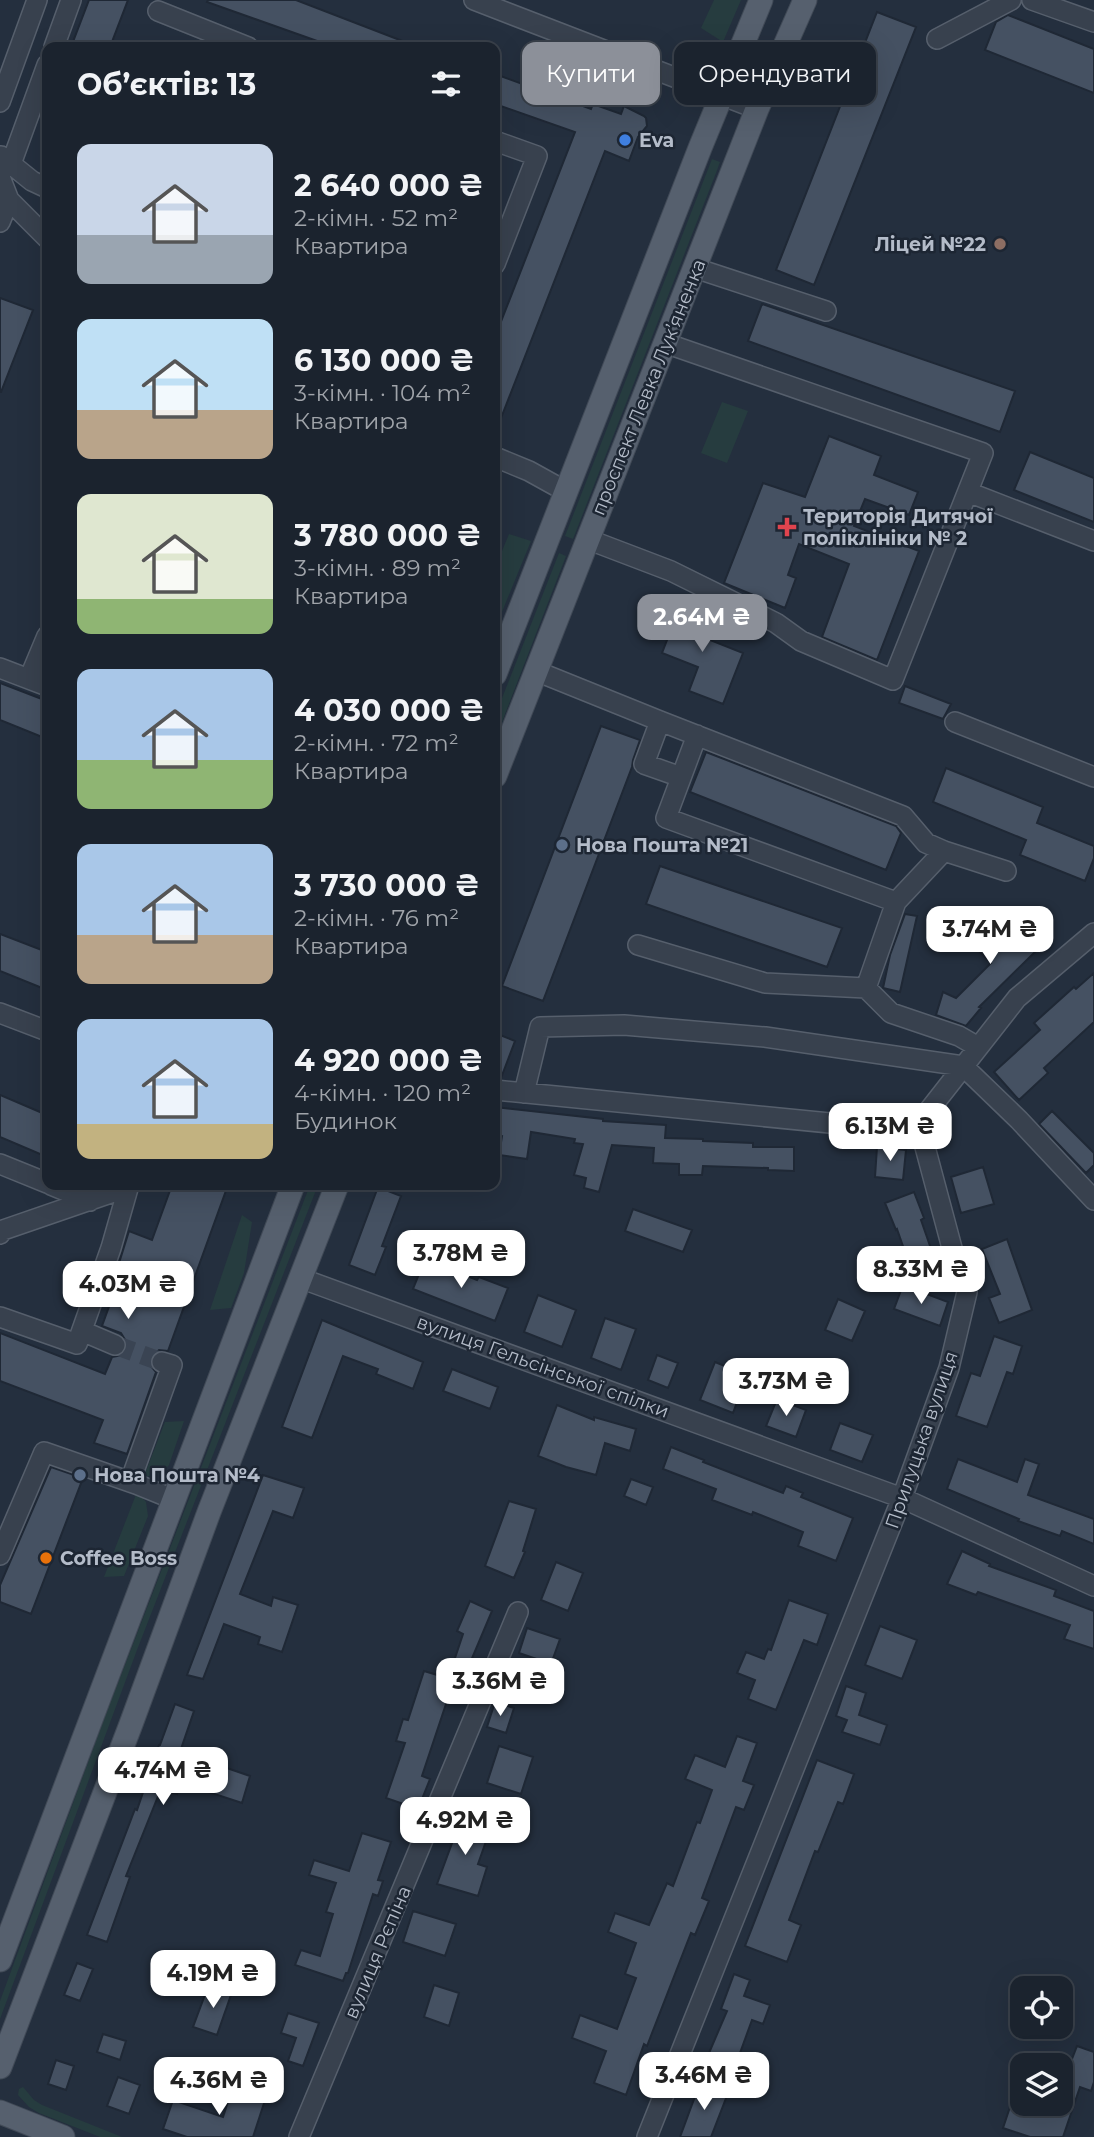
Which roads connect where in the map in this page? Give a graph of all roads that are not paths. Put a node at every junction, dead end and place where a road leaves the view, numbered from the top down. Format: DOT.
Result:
graph roads {
  1 [pos="37,0"];
  2 [pos="71,0"];
  3 [pos="474,0"];
  4 [pos="761,0"];
  5 [pos="805,0"];
  6 [pos="1012,0"];
  7 [pos="1032,0"];
  8 [pos="504,6"];
  9 [pos="158,11"];
  10 [pos="1094,22"];
  11 [pos="937,38"];
  12 [pos="56,42"];
  13 [pos="236,42"];
  14 [pos="744,42"];
  15 [pos="42,77"];
  16 [pos="674,77"];
  17 [pos="0,102"];
  18 [pos="718,105"];
  19 [pos="746,105"];
  20 [pos="757,109"];
  21 [pos="500,143"];
  22 [pos="4,165"];
  23 [pos="42,186"];
  24 [pos="9,200"];
  25 [pos="0,222"];
  26 [pos="42,233"];
  27 [pos="500,251"];
  28 [pos="695,268"];
  29 [pos="826,311"];
  30 [pos="665,342"];
  31 [pos="500,459"];
  32 [pos="567,492"];
  33 [pos="968,492"];
  34 [pos="587,539"];
  35 [pos="1094,541"];
  36 [pos="500,661"];
  37 [pos="42,662"];
  38 [pos="0,668"];
  39 [pos="536,671"];
  40 [pos="38,682"];
  41 [pos="660,721"];
  42 [pos="956,722"];
  43 [pos="697,736"];
  44 [pos="500,763"];
  45 [pos="1094,777"];
  46 [pos="681,778"];
  47 [pos="944,851"];
  48 [pos="1006,871"];
  49 [pos="896,902"];
  50 [pos="1094,933"];
  51 [pos="638,944"];
  52 [pos="866,988"];
  53 [pos="0,1013"];
  54 [pos="42,1029"];
  55 [pos="978,1046"];
  56 [pos="963,1066"];
  57 [pos="500,1091"];
  58 [pos="524,1093"];
  59 [pos="921,1132"];
  60 [pos="0,1164"];
  61 [pos="42,1181"];
  62 [pos="63,1190"];
  63 [pos="118,1190"];
  64 [pos="127,1190"];
  65 [pos="291,1190"];
  66 [pos="335,1190"];
  67 [pos="1094,1200"];
  68 [pos="90,1201"];
  69 [pos="0,1234"];
  70 [pos="300,1278"];
  71 [pos="0,1317"];
  72 [pos="82,1331"];
  73 [pos="115,1345"];
  74 [pos="162,1362"];
  75 [pos="130,1482"];
  76 [pos="902,1498"];
  77 [pos="173,1499"];
  78 [pos="0,1555"];
  79 [pos="1094,1586"];
  80 [pos="518,1612"];
  81 [pos="0,1960"];
  82 [pos="0,2067"];
  83 [pos="0,2112"];
  84 [pos="63,2137"];
  85 [pos="299,2137"];
  86 [pos="647,2137"];
  1 -- 17 [label="street"];
  2 -- 12 [label="street"];
  3 -- 8 [label="street"];
  4 -- 14 [label="main road, проспект Левка Лукʼяненка"];
  5 -- 20 [label="main road, проспект Левка Лукʼяненка"];
  6 -- 11 [label="street"];
  7 -- 10 [label="street"];
  8 -- 16 [label="street"];
  9 -- 13 [label="street"];
  15 -- 22 [label="street"];
  18 -- 32 [label="main road, проспект Левка Лукʼяненка"];
  19 -- 20 [label="street"];
  20 -- 28 [label="main road, проспект Левка Лукʼяненка"];
  21 -- 27 [label="street"];
  22 -- 23 [label="street"];
  22 -- 24 [label="street"];
  24 -- 25 [label="street"];
  24 -- 26 [label="street"];
  28 -- 29 [label="street"];
  28 -- 30 [label="main road, проспект Левка Лукʼяненка"];
  30 -- 33 [label="street"];
  30 -- 34 [label="main road, проспект Левка Лукʼяненка"];
  31 -- 32 [label="street"];
  32 -- 36 [label="main road, проспект Левка Лукʼяненка"];
  33 -- 34 [label="street"];
  33 -- 35 [label="street"];
  34 -- 39 [label="main road, проспект Левка Лукʼяненка"];
  37 -- 40 [label="street"];
  38 -- 40 [label="street"];
  39 -- 41 [label="street"];
  39 -- 44 [label="main road, проспект Левка Лукʼяненка"];
  41 -- 43 [label="street"];
  41 -- 46 [label="street"];
  42 -- 45 [label="street"];
  43 -- 46 [label="street"];
  43 -- 47 [label="street"];
  46 -- 49 [label="street"];
  47 -- 48 [label="street"];
  47 -- 49 [label="street"];
  49 -- 52 [label="street"];
  50 -- 55 [label="street"];
  51 -- 52 [label="street"];
  52 -- 55 [label="street"];
  53 -- 54 [label="street"];
  55 -- 56 [label="street"];
  56 -- 58 [label="street"];
  56 -- 59 [label="street"];
  56 -- 67 [label="street"];
  57 -- 58 [label="street"];
  58 -- 59 [label="street"];
  59 -- 76 [label="street, Прилуцька вулиця"];
  60 -- 61 [label="street"];
  62 -- 68 [label="street"];
  63 -- 68 [label="street"];
  64 -- 72 [label="street"];
  65 -- 77 [label="main road"];
  66 -- 70 [label="main road"];
  68 -- 69 [label="street"];
  70 -- 76 [label="street, вулиця Гельсінської спілки"];
  70 -- 82 [label="main road"];
  71 -- 72 [label="street"];
  72 -- 73 [label="street"];
  74 -- 75 [label="street"];
  75 -- 77 [label="street"];
  75 -- 78 [label="street"];
  76 -- 79 [label="street, вулиця Гельсінської спілки"];
  76 -- 86 [label="street, Прилуцька вулиця"];
  77 -- 81 [label="main road"];
  80 -- 85 [label="street, вулиця Рєпіна"];
  83 -- 84 [label="main road"];
}
